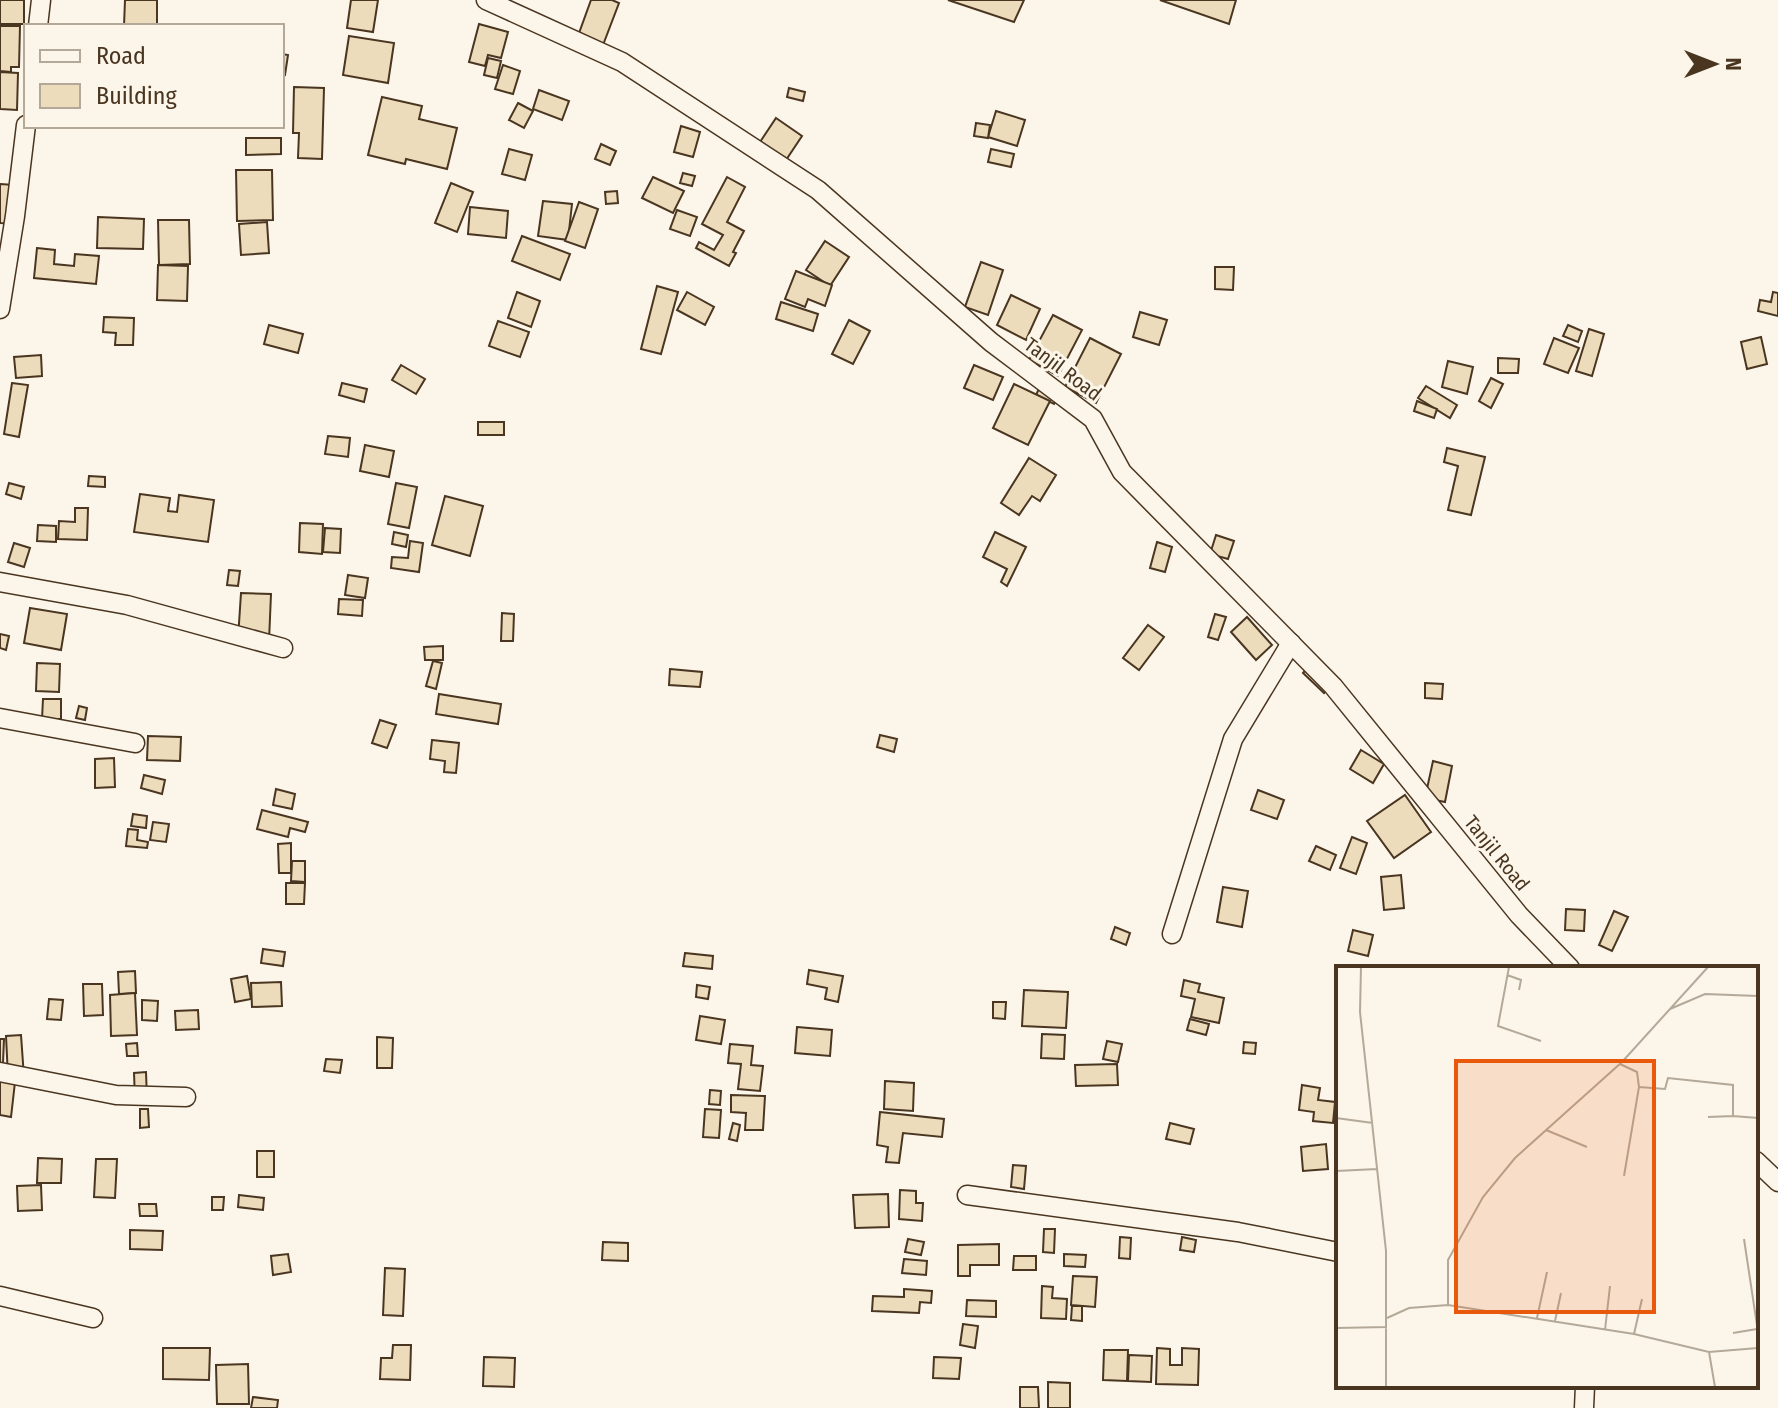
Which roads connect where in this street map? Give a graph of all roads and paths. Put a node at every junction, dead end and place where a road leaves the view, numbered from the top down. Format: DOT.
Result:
graph roads {
  1 [pos="41,0"];
  2 [pos="486,0"];
  3 [pos="38,24"];
  4 [pos="26,128"];
  5 [pos="0,309"];
  6 [pos="0,582"];
  7 [pos="1291,643"];
  8 [pos="283,648"];
  9 [pos="0,718"];
  10 [pos="135,743"];
  11 [pos="1172,934"];
  12 [pos="1568,966"];
  13 [pos="0,1072"];
  14 [pos="186,1097"];
  15 [pos="1758,1167"];
  16 [pos="1778,1182"];
  17 [pos="967,1195"];
  18 [pos="1336,1252"];
  19 [pos="0,1296"];
  20 [pos="93,1318"];
  21 [pos="1585,1388"];
  22 [pos="1584,1408"];
  1 -- 3 [label="street"];
  2 -- 7 [label="street, Tanjil Road"];
  4 -- 5 [label="street"];
  6 -- 8 [label="street"];
  7 -- 11 [label="street"];
  7 -- 12 [label="street, Tanjil Road"];
  9 -- 10 [label="street"];
  13 -- 14 [label="street"];
  15 -- 16 [label="street"];
  17 -- 18 [label="street"];
  19 -- 20 [label="street"];
  21 -- 22 [label="street"];
}
